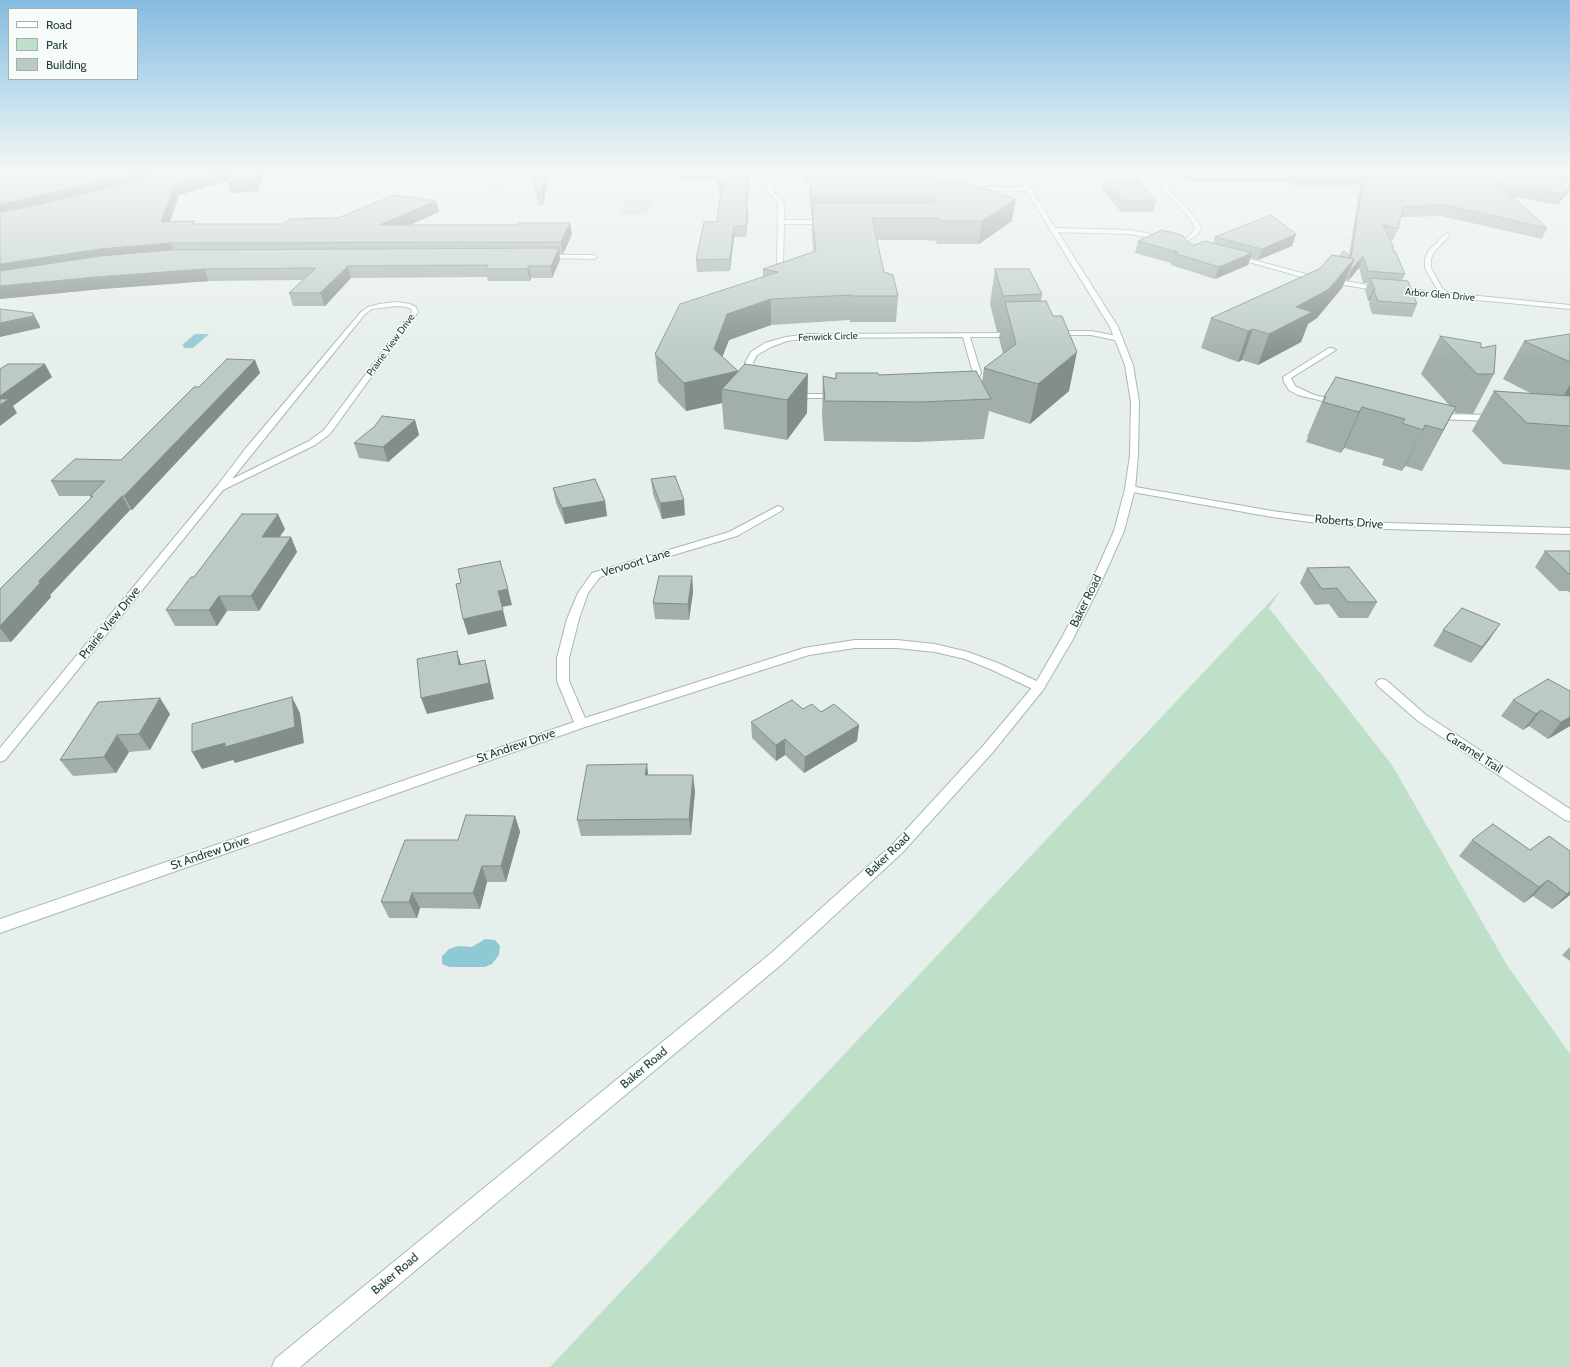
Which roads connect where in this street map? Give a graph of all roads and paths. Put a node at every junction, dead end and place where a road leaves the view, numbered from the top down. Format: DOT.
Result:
graph roads {
  1 [pos="780,236"];
  2 [pos="1056,236"];
  3 [pos="1149,236"];
  4 [pos="1193,236"];
  5 [pos="1446,236"];
  6 [pos="1181,242"];
  7 [pos="1217,252"];
  8 [pos="1225,254"];
  9 [pos="538,257"];
  10 [pos="594,257"];
  11 [pos="780,264"];
  12 [pos="1446,295"];
  13 [pos="1570,306"];
  14 [pos="966,335"];
  15 [pos="1022,335"];
  16 [pos="1049,336"];
  17 [pos="1119,339"];
  18 [pos="1332,350"];
  19 [pos="764,384"];
  20 [pos="962,388"];
  21 [pos="780,391"];
  22 [pos="847,396"];
  23 [pos="1350,404"];
  24 [pos="1430,412"];
  25 [pos="1438,416"];
  26 [pos="1506,419"];
  27 [pos="1428,422"];
  28 [pos="220,488"];
  29 [pos="1130,489"];
  30 [pos="778,509"];
  31 [pos="1570,531"];
  32 [pos="1382,683"];
  33 [pos="1039,687"];
  34 [pos="581,724"];
  35 [pos="0,757"];
  36 [pos="1570,816"];
  37 [pos="0,926"];
  38 [pos="282,1367"];
  1 -- 11 [label="street"];
  2 -- 17 [label="street, Baker Road"];
  3 -- 6 [label="street"];
  4 -- 6 [label="street"];
  5 -- 12 [label="street"];
  6 -- 7 [label="street"];
  8 -- 12 [label="street, Arbor Glen Drive"];
  9 -- 10 [label="street"];
  12 -- 13 [label="street, Arbor Glen Drive"];
  14 -- 15 [label="street, Fenwick Circle"];
  14 -- 19 [label="street, Fenwick Circle"];
  14 -- 20 [label="street"];
  16 -- 17 [label="street"];
  17 -- 29 [label="street, Baker Road"];
  18 -- 23 [label="street"];
  21 -- 22 [label="street"];
  24 -- 25 [label="street"];
  25 -- 26 [label="street"];
  25 -- 27 [label="street"];
  28 -- 28 [label="street, Prairie View Drive"];
  28 -- 35 [label="street, Prairie View Drive"];
  29 -- 31 [label="street, Roberts Drive"];
  29 -- 33 [label="street, Baker Road"];
  30 -- 34 [label="street, Vervoort Lane"];
  32 -- 36 [label="street, Caramel Trail"];
  33 -- 34 [label="street, St Andrew Drive"];
  33 -- 38 [label="street, Baker Road"];
  34 -- 37 [label="street, St Andrew Drive"];
}
